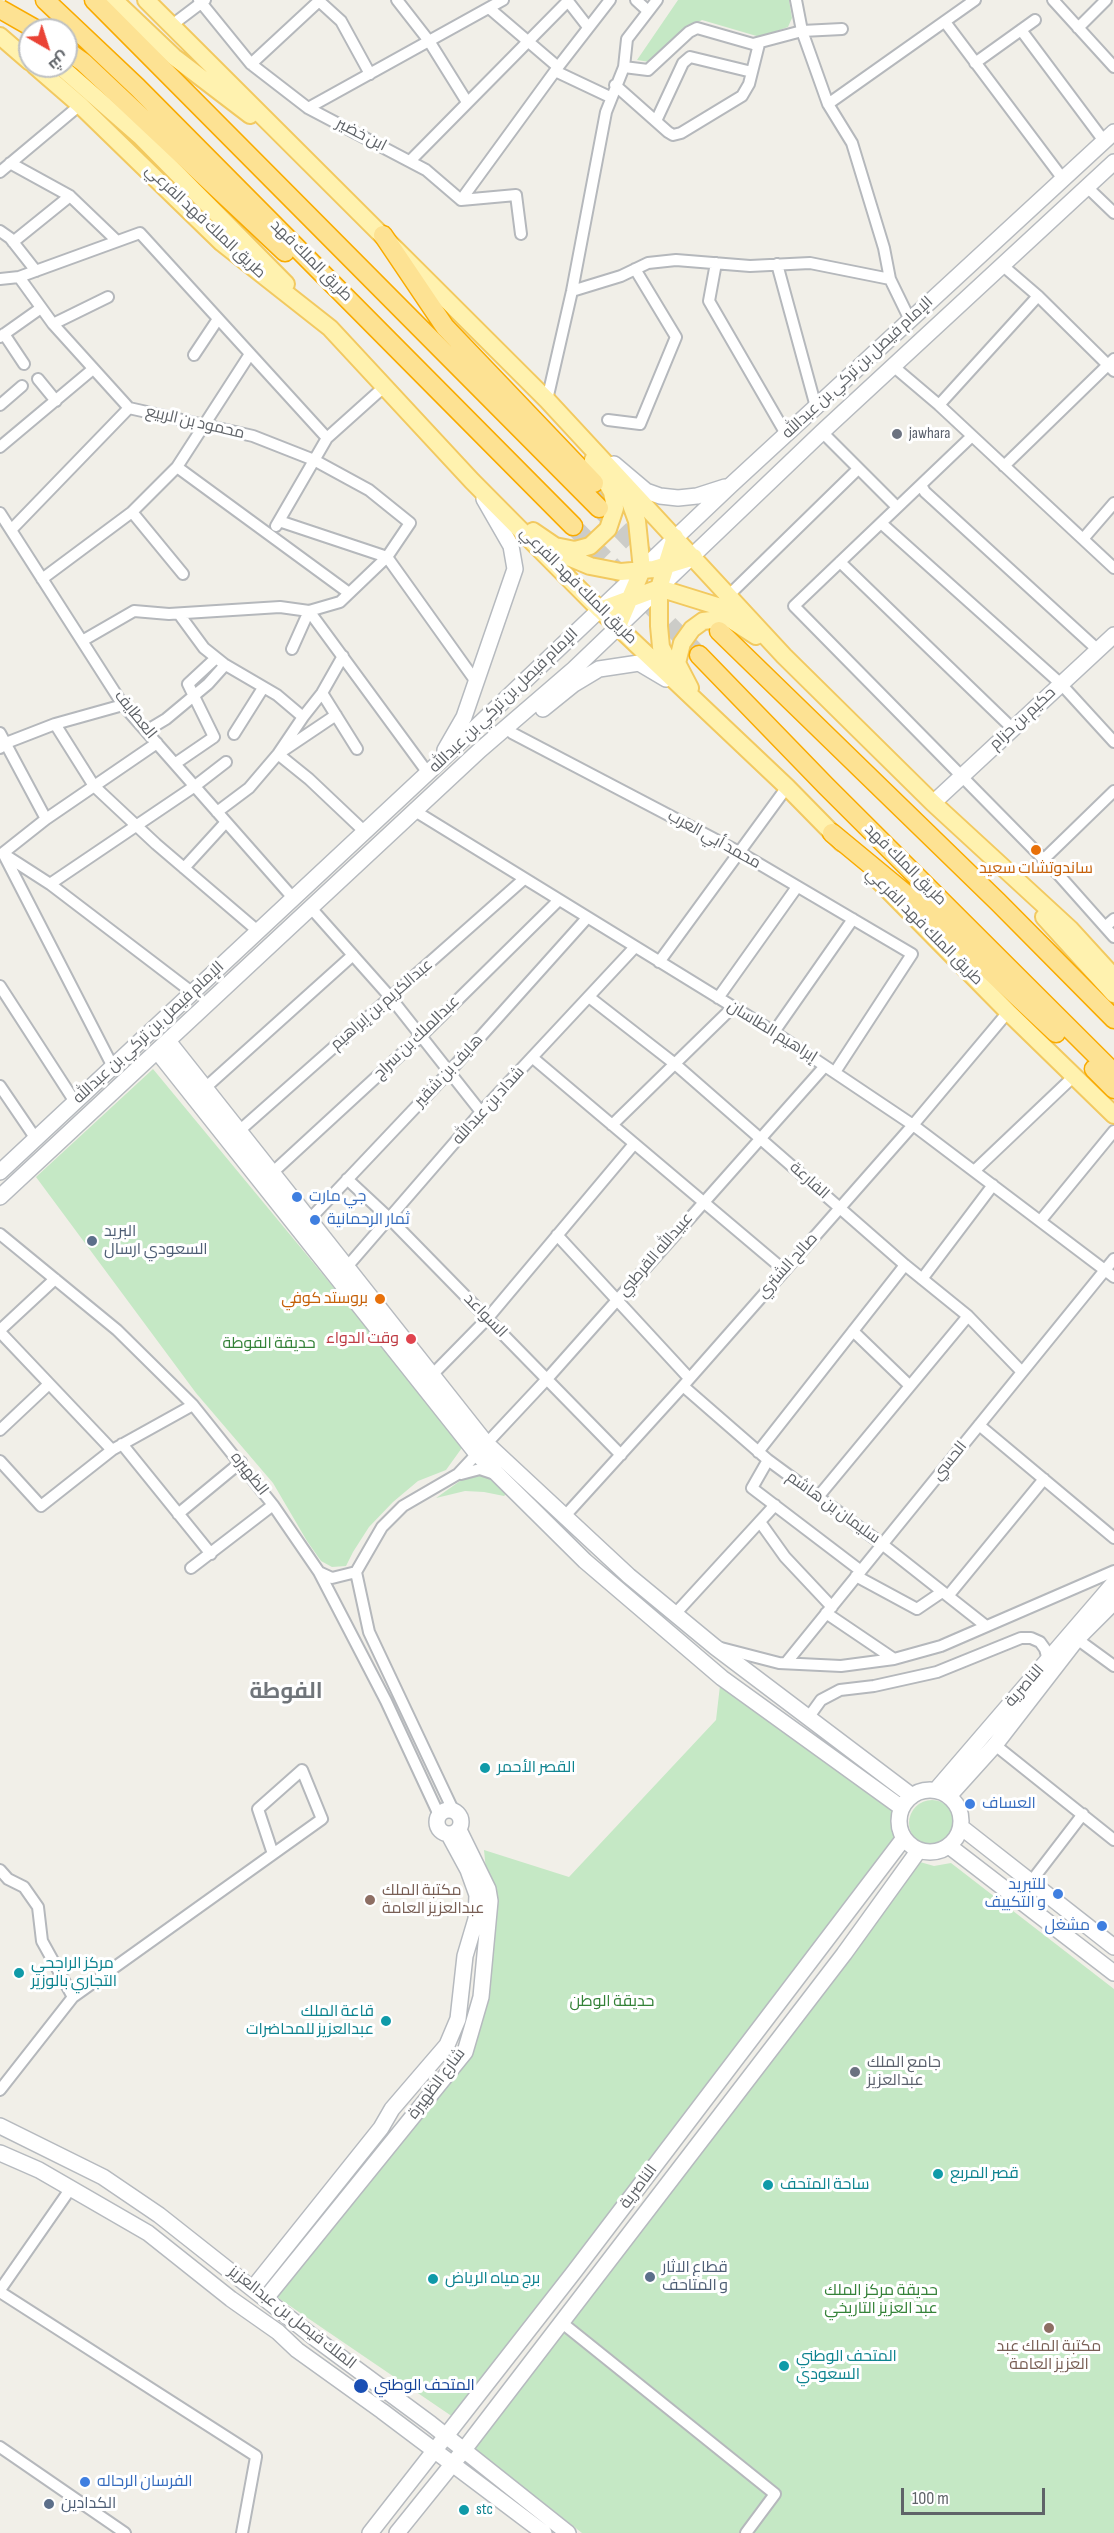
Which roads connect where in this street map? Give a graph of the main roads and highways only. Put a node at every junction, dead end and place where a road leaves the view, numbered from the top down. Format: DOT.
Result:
graph roads {
  1 [pos="7,0"];
  2 [pos="45,0"];
  3 [pos="94,0"];
  4 [pos="114,0"];
  5 [pos="147,0"];
  6 [pos="0,9"];
  7 [pos="19,18"];
  8 [pos="18,19"];
  9 [pos="0,36"];
  10 [pos="18,52"];
  11 [pos="78,58"];
  12 [pos="49,78"];
  13 [pos="74,78"];
  14 [pos="1109,137"];
  15 [pos="299,152"];
  16 [pos="1114,162"];
  17 [pos="383,235"];
  18 [pos="330,328"];
  19 [pos="445,396"];
  20 [pos="579,436"];
  21 [pos="472,481"];
  22 [pos="594,483"];
  23 [pos="730,485"];
  24 [pos="599,508"];
  25 [pos="503,511"];
  26 [pos="573,526"];
  27 [pos="675,537"];
  28 [pos="694,557"];
  29 [pos="665,566"];
  30 [pos="642,570"];
  31 [pos="659,588"];
  32 [pos="631,599"];
  33 [pos="600,610"];
  34 [pos="618,626"];
  35 [pos="719,631"];
  36 [pos="1114,635"];
  37 [pos="699,655"];
  38 [pos="784,656"];
  39 [pos="711,717"];
  40 [pos="480,750"];
  41 [pos="431,770"];
  42 [pos="933,803"];
  43 [pos="832,833"];
  44 [pos="1029,891"];
  45 [pos="1114,977"];
  46 [pos="1114,994"];
  47 [pos="1114,1019"];
  48 [pos="162,1046"];
  49 [pos="1114,1073"];
  50 [pos="1114,1089"];
  51 [pos="1114,1115"];
  52 [pos="0,1172"];
  53 [pos="279,1193"];
  54 [pos="0,1197"];
  55 [pos="299,1216"];
  56 [pos="482,1449"];
  57 [pos="1114,1583"];
  58 [pos="1114,1602"];
  59 [pos="942,1793"];
  60 [pos="912,1796"];
  61 [pos="902,1808"];
  62 [pos="961,1827"];
  63 [pos="454,1832"];
  64 [pos="904,1838"];
  65 [pos="949,1846"];
  66 [pos="919,1850"];
  67 [pos="1114,1947"];
  68 [pos="1114,1973"];
  69 [pos="0,2126"];
  70 [pos="0,2153"];
  71 [pos="77,2163"];
  72 [pos="71,2188"];
  73 [pos="574,2272"];
  74 [pos="590,2284"];
  75 [pos="253,2288"];
  76 [pos="266,2298"];
  77 [pos="445,2436"];
  78 [pos="435,2450"];
  79 [pos="463,2451"];
  80 [pos="452,2463"];
  81 [pos="370,2533"];
  82 [pos="397,2533"];
  83 [pos="544,2533"];
  84 [pos="568,2533"];
  1 -- 7 [label="main road"];
  2 -- 19 [label="highway, طريق الملك فهد"];
  3 -- 24 [label="highway, طريق الملك فهد"];
  4 -- 15 [label="main road"];
  5 -- 15 [label="main road"];
  6 -- 8 [label="highway, bridge"];
  9 -- 10 [label="main road"];
  11 -- 19 [label="highway"];
  12 -- 18 [label="main road, طريق الملك فهد الفرعي"];
  13 -- 18 [label="main road"];
  14 -- 23 [label="main road, الإمام فيصل بن تركي بن عبدالله"];
  15 -- 17 [label="main road"];
  16 -- 28 [label="main road, الإمام فيصل بن تركي بن عبدالله"];
  17 -- 20 [label="main road"];
  17 -- 22 [label="highway"];
  18 -- 21 [label="main road, طريق الملك فهد الفرعي"];
  19 -- 26 [label="highway, طريق الملك فهد"];
  20 -- 23 [label="main road"];
  20 -- 25 [label="main road"];
  20 -- 27 [label="main road"];
  20 -- 30 [label="main road"];
  21 -- 25 [label="main road, طريق الملك فهد الفرعي"];
  21 -- 41 [label="main road"];
  23 -- 27 [label="main road, الإمام فيصل بن تركي بن عبدالله"];
  25 -- 30 [label="main road"];
  25 -- 33 [label="main road, طريق الملك فهد الفرعي"];
  27 -- 28 [label="main road"];
  27 -- 29 [label="main road"];
  27 -- 30 [label="main road, الإمام فيصل بن تركي بن عبدالله"];
  28 -- 29 [label="main road"];
  28 -- 31 [label="main road, الإمام فيصل بن تركي بن عبدالله"];
  28 -- 38 [label="main road"];
  29 -- 30 [label="main road"];
  29 -- 31 [label="main road"];
  30 -- 32 [label="main road"];
  30 -- 33 [label="main road, الإمام فيصل بن تركي بن عبدالله"];
  31 -- 32 [label="main road"];
  31 -- 34 [label="main road, الإمام فيصل بن تركي بن عبدالله"];
  31 -- 38 [label="main road"];
  31 -- 39 [label="main road"];
  32 -- 33 [label="main road"];
  32 -- 34 [label="main road"];
  33 -- 34 [label="main road, طريق الملك فهد الفرعي"];
  33 -- 41 [label="main road, الإمام فيصل بن تركي بن عبدالله"];
  34 -- 39 [label="main road, طريق الملك فهد الفرعي"];
  34 -- 40 [label="main road, الإمام فيصل بن تركي بن عبدالله"];
  35 -- 47 [label="highway"];
  36 -- 42 [label="main road, حكيم بن حزام"];
  37 -- 49 [label="highway, طريق الملك فهد"];
  38 -- 39 [label="main road"];
  38 -- 42 [label="main road"];
  39 -- 40 [label="main road"];
  39 -- 43 [label="main road, طريق الملك فهد الفرعي"];
  40 -- 48 [label="main road, الإمام فيصل بن تركي بن عبدالله"];
  41 -- 52 [label="main road, الإمام فيصل بن تركي بن عبدالله"];
  42 -- 44 [label="main road"];
  43 -- 50 [label="highway"];
  43 -- 51 [label="main road, طريق الملك فهد الفرعي"];
  44 -- 45 [label="main road"];
  44 -- 46 [label="main road"];
  48 -- 53 [label="main road"];
  48 -- 53 [label="main road"];
  48 -- 54 [label="main road, الإمام فيصل بن تركي بن عبدالله"];
  53 -- 55 [label="main road"];
  55 -- 56 [label="main road"];
  55 -- 56 [label="main road"];
  56 -- 60 [label="main road"];
  56 -- 61 [label="main road"];
  57 -- 59 [label="main road, الناصرية"];
  58 -- 59 [label="main road, الناصرية"];
  59 -- 60 [label="main road"];
  59 -- 62 [label="main road"];
  60 -- 61 [label="main road"];
  61 -- 64 [label="main road"];
  62 -- 65 [label="main road"];
  62 -- 67 [label="main road"];
  63 -- 63 [label="main road, شارع الظهيرة"];
  63 -- 75 [label="main road, شارع الظهيرة"];
  63 -- 76 [label="main road, شارع الظهيرة"];
  64 -- 66 [label="main road"];
  64 -- 73 [label="main road, الناصرية"];
  65 -- 66 [label="main road"];
  65 -- 68 [label="main road"];
  66 -- 74 [label="main road, الناصرية"];
  69 -- 71 [label="main road, الملك فيصل بن عبدالعزيز"];
  70 -- 72 [label="main road, الملك فيصل بن عبدالعزيز"];
  71 -- 72 [label="main road"];
  71 -- 75 [label="main road, الملك فيصل بن عبدالعزيز"];
  72 -- 78 [label="main road, الملك فيصل بن عبدالعزيز"];
  73 -- 74 [label="main road"];
  73 -- 77 [label="main road, الناصرية"];
  74 -- 79 [label="main road, الناصرية"];
  75 -- 76 [label="main road, الملك فيصل بن عبدالعزيز"];
  76 -- 77 [label="main road, الملك فيصل بن عبدالعزيز"];
  77 -- 78 [label="main road, الناصرية"];
  77 -- 79 [label="main road, الملك فيصل بن عبدالعزيز"];
  78 -- 80 [label="main road, الملك فيصل بن عبدالعزيز"];
  78 -- 81 [label="main road, الناصرية"];
  79 -- 80 [label="main road, الناصرية"];
  79 -- 84 [label="main road, الملك فيصل بن عبدالعزيز"];
  80 -- 82 [label="main road, الناصرية"];
  80 -- 83 [label="main road, الملك فيصل بن عبدالعزيز"];
}
